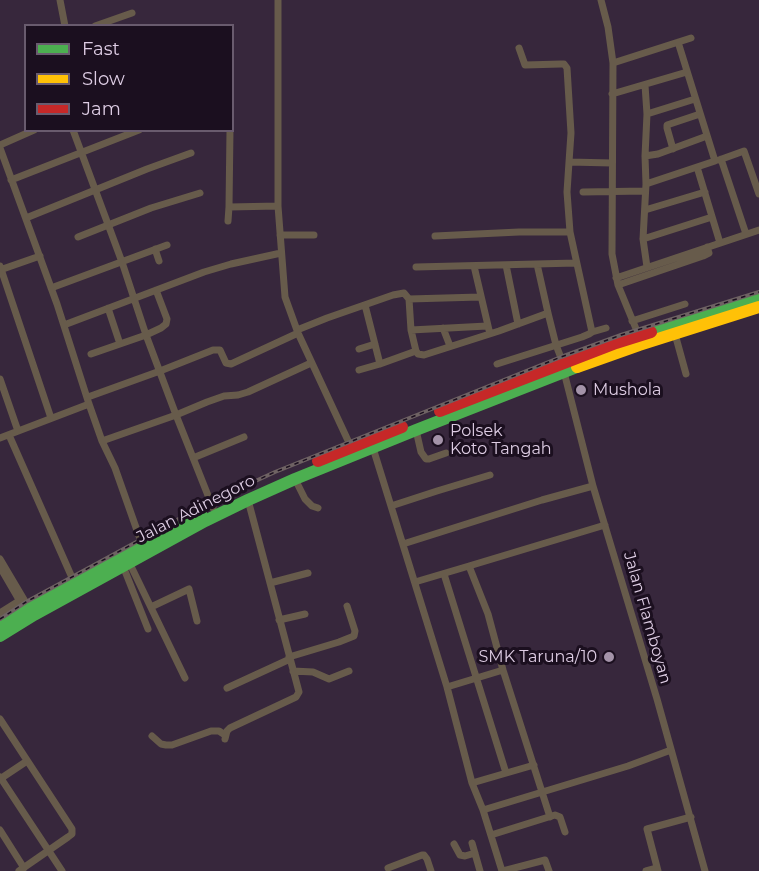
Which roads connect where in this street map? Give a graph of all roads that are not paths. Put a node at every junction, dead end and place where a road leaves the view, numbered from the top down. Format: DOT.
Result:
graph roads {
  1 [pos="60,0"];
  2 [pos="278,0"];
  3 [pos="601,0"];
  4 [pos="132,13"];
  5 [pos="64,24"];
  6 [pos="101,24"];
  7 [pos="691,38"];
  8 [pos="678,42"];
  9 [pos="519,48"];
  10 [pos="613,63"];
  11 [pos="687,72"];
  12 [pos="645,85"];
  13 [pos="612,94"];
  14 [pos="695,99"];
  15 [pos="646,114"];
  16 [pos="700,114"];
  17 [pos="30,132"];
  18 [pos="75,132"];
  19 [pos="135,132"];
  20 [pos="230,132"];
  21 [pos="707,136"];
  22 [pos="0,147"];
  23 [pos="672,149"];
  24 [pos="82,153"];
  25 [pos="191,153"];
  26 [pos="645,156"];
  27 [pos="718,160"];
  28 [pos="569,162"];
  29 [pos="612,163"];
  30 [pos="697,167"];
  31 [pos="11,180"];
  32 [pos="646,187"];
  33 [pos="96,189"];
  34 [pos="583,192"];
  35 [pos="612,192"];
  36 [pos="705,192"];
  37 [pos="200,193"];
  38 [pos="759,194"];
  39 [pos="278,206"];
  40 [pos="229,207"];
  41 [pos="645,210"];
  42 [pos="26,218"];
  43 [pos="712,218"];
  44 [pos="228,221"];
  45 [pos="109,226"];
  46 [pos="759,230"];
  47 [pos="570,232"];
  48 [pos="746,234"];
  49 [pos="280,235"];
  50 [pos="314,235"];
  51 [pos="435,236"];
  52 [pos="78,237"];
  53 [pos="643,239"];
  54 [pos="720,243"];
  55 [pos="167,245"];
  56 [pos="707,247"];
  57 [pos="155,249"];
  58 [pos="281,253"];
  59 [pos="40,256"];
  60 [pos="159,261"];
  61 [pos="122,262"];
  62 [pos="576,263"];
  63 [pos="537,264"];
  64 [pos="506,265"];
  65 [pos="474,266"];
  66 [pos="416,267"];
  67 [pos="647,267"];
  68 [pos="0,269"];
  69 [pos="617,281"];
  70 [pos="51,288"];
  71 [pos="156,290"];
  72 [pos="480,297"];
  73 [pos="134,298"];
  74 [pos="409,299"];
  75 [pos="755,303"];
  76 [pos="685,304"];
  77 [pos="365,305"];
  78 [pos="108,308"];
  79 [pos="548,313"];
  80 [pos="632,321"];
  81 [pos="518,324"];
  82 [pos="64,325"];
  83 [pos="443,328"];
  84 [pos="606,328"];
  85 [pos="411,330"];
  86 [pos="488,330"];
  87 [pos="297,332"];
  88 [pos="592,332"];
  89 [pos="675,334"];
  90 [pos="146,335"];
  91 [pos="639,336"];
  92 [pos="120,344"];
  93 [pos="375,344"];
  94 [pos="556,345"];
  95 [pos="450,346"];
  96 [pos="359,349"];
  97 [pos="416,351"];
  98 [pos="91,354"];
  99 [pos="311,363"];
  100 [pos="380,364"];
  101 [pos="497,364"];
  102 [pos="563,368"];
  103 [pos="359,370"];
  104 [pos="160,371"];
  105 [pos="686,374"];
  106 [pos="0,379"];
  107 [pos="88,400"];
  108 [pos="176,415"];
  109 [pos="51,418"];
  110 [pos="416,430"];
  111 [pos="18,431"];
  112 [pos="9,435"];
  113 [pos="244,437"];
  114 [pos="0,438"];
  115 [pos="102,441"];
  116 [pos="351,447"];
  117 [pos="373,448"];
  118 [pos="446,453"];
  119 [pos="193,458"];
  120 [pos="490,475"];
  121 [pos="295,479"];
  122 [pos="593,486"];
  123 [pos="248,500"];
  124 [pos="391,506"];
  125 [pos="213,508"];
  126 [pos="318,508"];
  127 [pos="605,525"];
  128 [pos="147,542"];
  129 [pos="403,544"];
  130 [pos="0,559"];
  131 [pos="131,559"];
  132 [pos="470,566"];
  133 [pos="0,567"];
  134 [pos="308,573"];
  135 [pos="444,574"];
  136 [pos="74,582"];
  137 [pos="415,582"];
  138 [pos="270,583"];
  139 [pos="16,590"];
  140 [pos="24,606"];
  141 [pos="347,606"];
  142 [pos="151,608"];
  143 [pos="0,614"];
  144 [pos="305,614"];
  145 [pos="279,620"];
  146 [pos="197,621"];
  147 [pos="0,626"];
  148 [pos="148,629"];
  149 [pos="0,636"];
  150 [pos="289,658"];
  151 [pos="503,670"];
  152 [pos="293,671"];
  153 [pos="349,671"];
  154 [pos="185,678"];
  155 [pos="476,678"];
  156 [pos="447,687"];
  157 [pos="227,688"];
  158 [pos="0,718"];
  159 [pos="152,736"];
  160 [pos="671,750"];
  161 [pos="27,761"];
  162 [pos="534,765"];
  163 [pos="506,773"];
  164 [pos="0,778"];
  165 [pos="472,783"];
  166 [pos="542,791"];
  167 [pos="483,810"];
  168 [pos="550,817"];
  169 [pos="691,817"];
  170 [pos="0,830"];
  171 [pos="565,832"];
  172 [pos="491,835"];
  173 [pos="3,842"];
  174 [pos="472,843"];
  175 [pos="454,844"];
  176 [pos="50,851"];
  177 [pos="475,853"];
  178 [pos="388,868"];
  179 [pos="22,869"];
  180 [pos="657,869"];
  181 [pos="62,871"];
  182 [pos="430,871"];
  183 [pos="480,871"];
  184 [pos="503,871"];
  185 [pos="549,871"];
  186 [pos="646,871"];
  187 [pos="705,871"];
  1 -- 5 [label="street"];
  2 -- 39 [label="street"];
  3 -- 10 [label="street"];
  4 -- 6 [label="street"];
  7 -- 8 [label="street"];
  8 -- 10 [label="street"];
  8 -- 11 [label="street"];
  9 -- 28 [label="street"];
  10 -- 13 [label="street"];
  11 -- 12 [label="street"];
  11 -- 14 [label="street"];
  12 -- 13 [label="street"];
  12 -- 15 [label="street"];
  13 -- 29 [label="street"];
  14 -- 15 [label="street"];
  14 -- 16 [label="street"];
  15 -- 26 [label="street"];
  16 -- 21 [label="street"];
  16 -- 23 [label="street"];
  17 -- 22 [label="street"];
  18 -- 24 [label="street"];
  19 -- 24 [label="street"];
  20 -- 40 [label="street"];
  21 -- 23 [label="street"];
  21 -- 27 [label="street"];
  22 -- 31 [label="street"];
  23 -- 26 [label="street"];
  24 -- 31 [label="street"];
  24 -- 33 [label="street"];
  25 -- 33 [label="street"];
  26 -- 32 [label="street"];
  27 -- 30 [label="street"];
  27 -- 38 [label="street"];
  27 -- 48 [label="street"];
  28 -- 29 [label="street"];
  28 -- 47 [label="street"];
  29 -- 35 [label="street"];
  30 -- 32 [label="street"];
  30 -- 36 [label="street"];
  31 -- 42 [label="street"];
  32 -- 35 [label="street"];
  32 -- 41 [label="street"];
  33 -- 42 [label="street"];
  33 -- 45 [label="street"];
  34 -- 35 [label="street"];
  35 -- 69 [label="street"];
  36 -- 41 [label="street"];
  36 -- 43 [label="street"];
  37 -- 45 [label="street"];
  39 -- 40 [label="street"];
  39 -- 49 [label="street"];
  40 -- 44 [label="street"];
  41 -- 53 [label="street"];
  42 -- 59 [label="street"];
  43 -- 53 [label="street"];
  43 -- 54 [label="street"];
  45 -- 52 [label="street"];
  45 -- 61 [label="street"];
  46 -- 48 [label="street"];
  47 -- 51 [label="street"];
  47 -- 62 [label="street"];
  48 -- 54 [label="street"];
  49 -- 50 [label="street"];
  49 -- 58 [label="street"];
  53 -- 67 [label="street"];
  54 -- 56 [label="street"];
  55 -- 57 [label="street"];
  56 -- 67 [label="street"];
  56 -- 69 [label="street"];
  57 -- 60 [label="street"];
  57 -- 61 [label="street"];
  58 -- 71 [label="street"];
  58 -- 87 [label="street"];
  59 -- 68 [label="street"];
  59 -- 70 [label="street"];
  61 -- 70 [label="street"];
  61 -- 73 [label="street"];
  62 -- 63 [label="street"];
  62 -- 88 [label="street"];
  63 -- 64 [label="street"];
  63 -- 79 [label="street, Jalan Flamboyan"];
  64 -- 65 [label="street"];
  64 -- 81 [label="street"];
  65 -- 66 [label="street"];
  65 -- 72 [label="street"];
  67 -- 69 [label="street"];
  68 -- 109 [label="street"];
  69 -- 80 [label="street"];
  70 -- 82 [label="street"];
  71 -- 73 [label="street"];
  71 -- 90 [label="street"];
  72 -- 74 [label="street"];
  72 -- 86 [label="street"];
  73 -- 78 [label="street"];
  73 -- 90 [label="street"];
  74 -- 77 [label="street"];
  74 -- 85 [label="street"];
  75 -- 89 [label="highway"];
  75 -- 91 [label="highway"];
  76 -- 80 [label="street"];
  77 -- 87 [label="street"];
  77 -- 93 [label="street"];
  78 -- 82 [label="street"];
  78 -- 92 [label="street"];
  79 -- 81 [label="street"];
  79 -- 94 [label="street, Jalan Flamboyan"];
  80 -- 91 [label="street"];
  81 -- 86 [label="street"];
  82 -- 107 [label="street"];
  83 -- 85 [label="street"];
  83 -- 86 [label="street"];
  83 -- 95 [label="street"];
  84 -- 88 [label="street"];
  85 -- 97 [label="street"];
  86 -- 95 [label="street"];
  87 -- 99 [label="street"];
  87 -- 104 [label="street"];
  88 -- 94 [label="street"];
  89 -- 102 [label="highway"];
  89 -- 105 [label="street"];
  90 -- 92 [label="street"];
  90 -- 104 [label="street"];
  91 -- 102 [label="highway"];
  92 -- 98 [label="street"];
  93 -- 96 [label="street"];
  93 -- 100 [label="street"];
  94 -- 101 [label="street"];
  94 -- 102 [label="street, Jalan Flamboyan"];
  95 -- 97 [label="street"];
  97 -- 100 [label="street"];
  99 -- 108 [label="street"];
  99 -- 116 [label="street"];
  100 -- 103 [label="street"];
  102 -- 110 [label="highway, Jalan Adinegoro"];
  102 -- 116 [label="highway"];
  102 -- 122 [label="street, Jalan Flamboyan"];
  104 -- 107 [label="street"];
  104 -- 108 [label="street"];
  106 -- 111 [label="street"];
  107 -- 109 [label="street"];
  107 -- 115 [label="street"];
  108 -- 115 [label="street"];
  108 -- 119 [label="street"];
  109 -- 111 [label="street"];
  110 -- 117 [label="highway, Jalan Adinegoro"];
  110 -- 118 [label="street"];
  111 -- 112 [label="street"];
  112 -- 114 [label="street"];
  112 -- 136 [label="street"];
  113 -- 119 [label="street"];
  115 -- 128 [label="street"];
  116 -- 125 [label="highway"];
  117 -- 121 [label="highway, Jalan Adinegoro"];
  117 -- 124 [label="street"];
  119 -- 125 [label="street"];
  120 -- 124 [label="street"];
  121 -- 123 [label="highway, Jalan Adinegoro"];
  121 -- 126 [label="street"];
  122 -- 127 [label="street, Jalan Flamboyan"];
  122 -- 129 [label="street"];
  123 -- 128 [label="highway, Jalan Adinegoro"];
  123 -- 138 [label="street"];
  124 -- 129 [label="street"];
  125 -- 128 [label="highway"];
  127 -- 132 [label="street"];
  127 -- 160 [label="street, Jalan Flamboyan"];
  128 -- 131 [label="highway"];
  129 -- 137 [label="street"];
  130 -- 139 [label="street"];
  131 -- 136 [label="highway"];
  131 -- 142 [label="street"];
  131 -- 148 [label="street"];
  131 -- 149 [label="highway"];
  132 -- 135 [label="street"];
  132 -- 151 [label="street"];
  133 -- 139 [label="street"];
  134 -- 138 [label="street"];
  135 -- 137 [label="street"];
  135 -- 155 [label="street"];
  136 -- 140 [label="highway"];
  137 -- 156 [label="street"];
  138 -- 145 [label="street"];
  139 -- 140 [label="street"];
  139 -- 140 [label="street"];
  140 -- 143 [label="street"];
  140 -- 147 [label="highway"];
  141 -- 150 [label="street"];
  142 -- 146 [label="street"];
  142 -- 154 [label="street"];
  144 -- 145 [label="street"];
  145 -- 150 [label="street"];
  150 -- 152 [label="street"];
  150 -- 157 [label="street"];
  151 -- 155 [label="street"];
  151 -- 162 [label="street"];
  152 -- 153 [label="street"];
  152 -- 159 [label="street"];
  155 -- 156 [label="street"];
  155 -- 163 [label="street"];
  156 -- 165 [label="street"];
  158 -- 161 [label="street"];
  160 -- 166 [label="street"];
  160 -- 169 [label="street, Jalan Flamboyan"];
  161 -- 164 [label="street"];
  161 -- 176 [label="street"];
  162 -- 163 [label="street"];
  162 -- 166 [label="street"];
  163 -- 165 [label="street"];
  164 -- 176 [label="street"];
  165 -- 167 [label="street"];
  166 -- 167 [label="street"];
  166 -- 168 [label="street"];
  167 -- 172 [label="street"];
  168 -- 171 [label="street"];
  168 -- 172 [label="street"];
  169 -- 180 [label="street"];
  169 -- 187 [label="street, Jalan Flamboyan"];
  170 -- 173 [label="street"];
  172 -- 184 [label="street"];
  173 -- 179 [label="street"];
  174 -- 177 [label="street"];
  175 -- 177 [label="street"];
  176 -- 179 [label="street"];
  176 -- 181 [label="street"];
  177 -- 183 [label="street"];
  178 -- 182 [label="street"];
  180 -- 186 [label="street"];
  184 -- 185 [label="street"];
}
